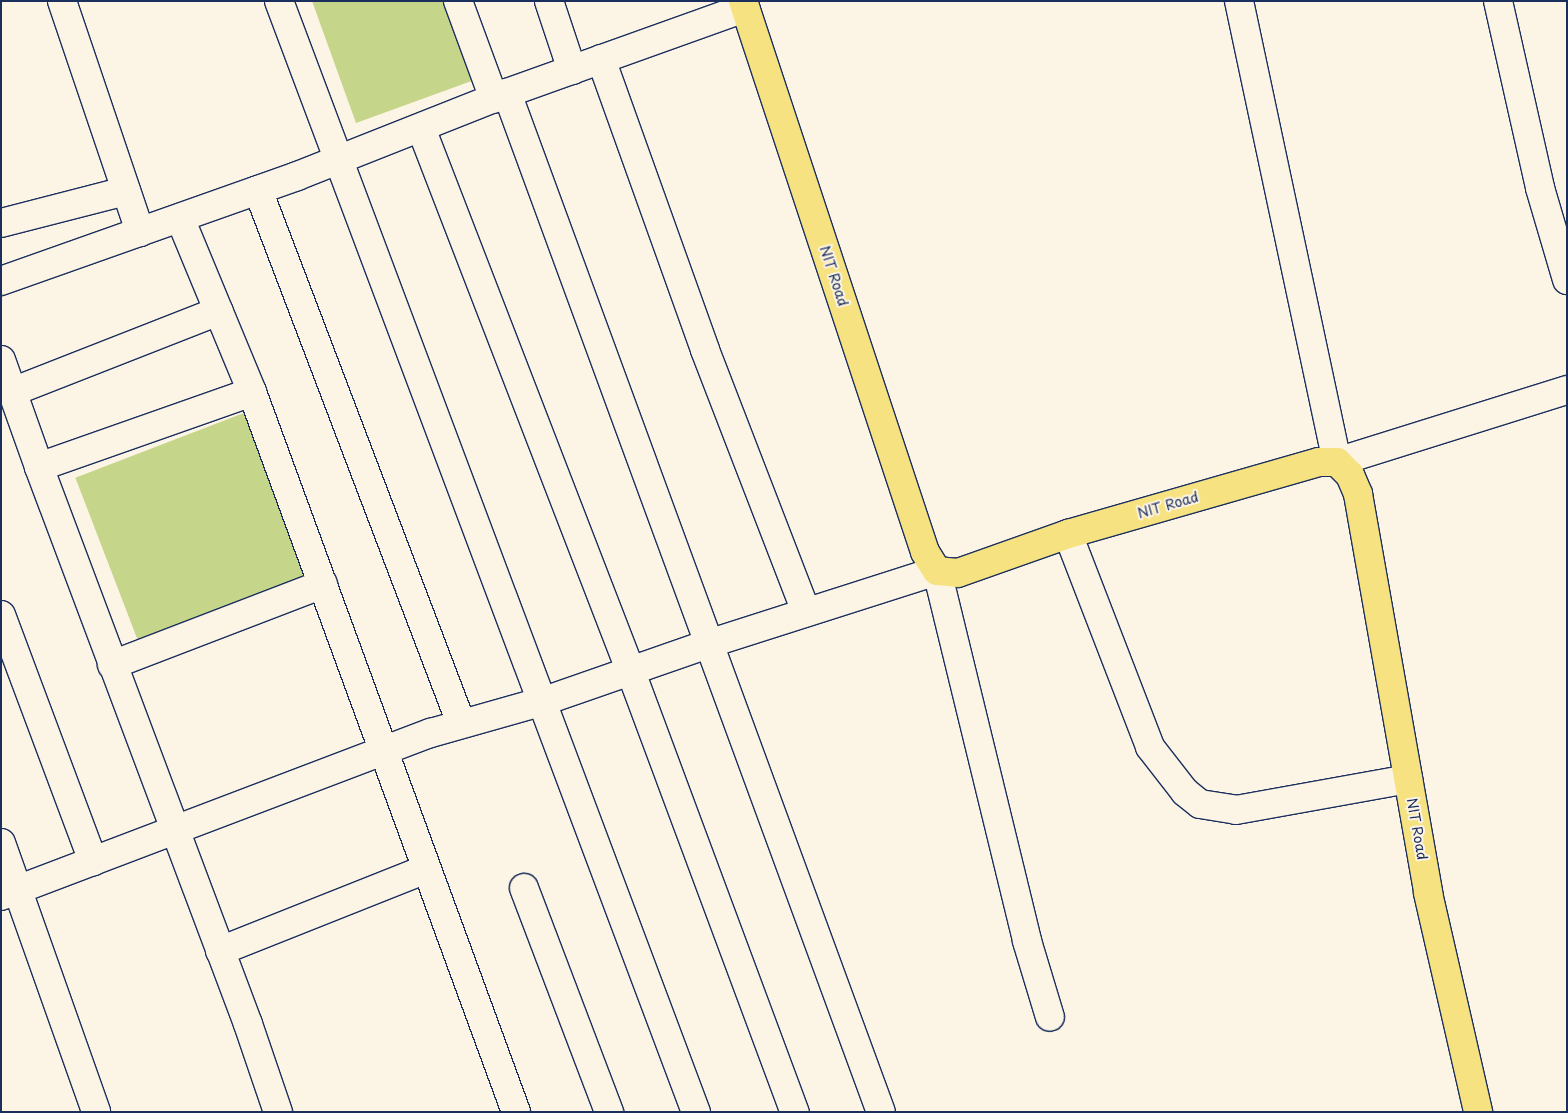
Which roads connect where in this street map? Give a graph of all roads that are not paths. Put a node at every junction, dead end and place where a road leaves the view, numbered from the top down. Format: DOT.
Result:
graph roads {
  1 [pos="62,1"];
  2 [pos="279,1"];
  3 [pos="458,1"];
  4 [pos="549,1"];
  5 [pos="1239,1"];
  6 [pos="1498,1"];
  7 [pos="744,4"];
  8 [pos="601,59"];
  9 [pos="572,70"];
  10 [pos="500,96"];
  11 [pos="421,128"];
  12 [pos="337,161"];
  13 [pos="258,190"];
  14 [pos="126,192"];
  15 [pos="180,218"];
  16 [pos="1,222"];
  17 [pos="140,232"];
  18 [pos="1567,280"];
  19 [pos="1,281"];
  20 [pos="219,311"];
  21 [pos="1,360"];
  22 [pos="1567,390"];
  23 [pos="12,392"];
  24 [pos="252,392"];
  25 [pos="1337,462"];
  26 [pos="39,467"];
  27 [pos="1068,534"];
  28 [pos="937,571"];
  29 [pos="323,584"];
  30 [pos="806,612"];
  31 [pos="1,615"];
  32 [pos="711,643"];
  33 [pos="112,664"];
  34 [pos="631,672"];
  35 [pos="544,701"];
  36 [pos="461,723"];
  37 [pos="382,751"];
  38 [pos="1408,779"];
  39 [pos="174,830"];
  40 [pos="1,843"];
  41 [pos="93,861"];
  42 [pos="426,869"];
  43 [pos="524,888"];
  44 [pos="10,892"];
  45 [pos="220,951"];
  46 [pos="1050,1016"];
  47 [pos="96,1112"];
  48 [pos="278,1112"];
  49 [pos="516,1112"];
  50 [pos="609,1112"];
  51 [pos="696,1112"];
  52 [pos="794,1112"];
  53 [pos="881,1112"];
  54 [pos="1478,1112"];
  1 -- 14 [label="street"];
  2 -- 12 [label="street"];
  3 -- 10 [label="street"];
  4 -- 9 [label="street"];
  5 -- 25 [label="street"];
  6 -- 18 [label="street"];
  7 -- 8 [label="street"];
  7 -- 28 [label="main road, NIT Road"];
  8 -- 9 [label="street"];
  8 -- 30 [label="street"];
  9 -- 10 [label="street"];
  10 -- 11 [label="street"];
  10 -- 32 [label="street"];
  11 -- 12 [label="street"];
  11 -- 34 [label="street"];
  12 -- 13 [label="street"];
  12 -- 35 [label="street"];
  13 -- 15 [label="street"];
  13 -- 36 [label="street"];
  14 -- 16 [label="street"];
  14 -- 17 [label="street"];
  15 -- 17 [label="street"];
  15 -- 20 [label="street"];
  17 -- 19 [label="street"];
  20 -- 23 [label="street"];
  20 -- 24 [label="street"];
  21 -- 23 [label="street"];
  22 -- 25 [label="street"];
  23 -- 26 [label="street"];
  24 -- 26 [label="street"];
  24 -- 29 [label="street"];
  25 -- 27 [label="main road, NIT Road"];
  25 -- 38 [label="main road, NIT Road"];
  26 -- 33 [label="street"];
  27 -- 28 [label="main road, NIT Road"];
  27 -- 38 [label="street"];
  28 -- 30 [label="street"];
  28 -- 46 [label="street"];
  29 -- 33 [label="street"];
  29 -- 37 [label="street"];
  30 -- 32 [label="street"];
  31 -- 41 [label="street"];
  32 -- 34 [label="street"];
  32 -- 53 [label="street"];
  33 -- 39 [label="street"];
  34 -- 35 [label="street"];
  34 -- 52 [label="street"];
  35 -- 36 [label="street"];
  35 -- 51 [label="street"];
  36 -- 37 [label="street"];
  37 -- 39 [label="street"];
  37 -- 42 [label="street"];
  38 -- 54 [label="main road, NIT Road"];
  39 -- 41 [label="street"];
  39 -- 45 [label="street"];
  40 -- 44 [label="street"];
  41 -- 44 [label="street"];
  42 -- 45 [label="street"];
  42 -- 49 [label="street"];
  43 -- 50 [label="street"];
  44 -- 47 [label="street"];
  45 -- 48 [label="street"];
}
